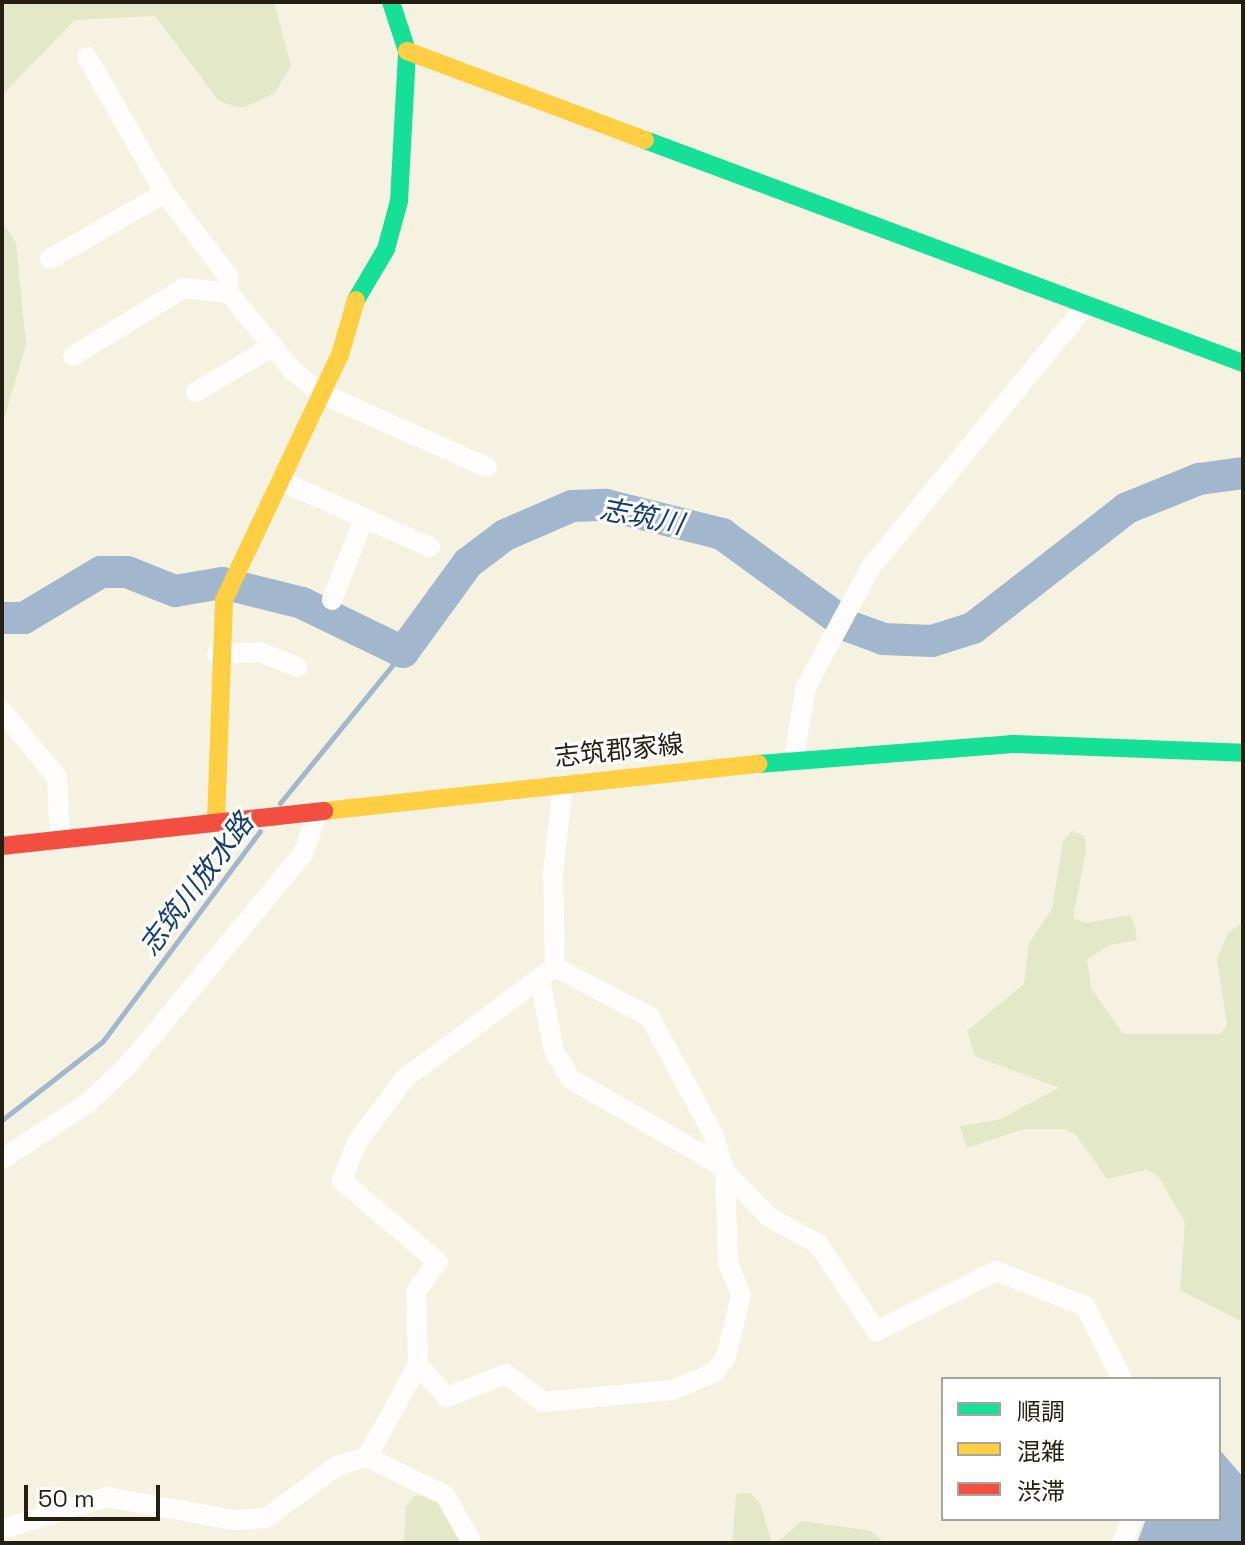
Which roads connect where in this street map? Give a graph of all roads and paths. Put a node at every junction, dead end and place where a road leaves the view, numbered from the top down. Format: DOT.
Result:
graph roads {
  1 [pos="391,2"];
  2 [pos="407,51"];
  3 [pos="87,57"];
  4 [pos="165,193"];
  5 [pos="50,259"];
  6 [pos="229,293"];
  7 [pos="1086,305"];
  8 [pos="273,346"];
  9 [pos="73,356"];
  10 [pos="1243,363"];
  11 [pos="196,392"];
  12 [pos="322,394"];
  13 [pos="487,467"];
  14 [pos="281,481"];
  15 [pos="364,518"];
  16 [pos="430,547"];
  17 [pos="332,600"];
  18 [pos="217,654"];
  19 [pos="297,667"];
  20 [pos="2,711"];
  21 [pos="1243,753"];
  22 [pos="794,757"];
  23 [pos="563,784"];
  24 [pos="318,811"];
  25 [pos="223,820"];
  26 [pos="60,839"];
  27 [pos="2,846"];
  28 [pos="548,974"];
  29 [pos="2,1159"];
  30 [pos="725,1173"];
  31 [pos="418,1365"];
  32 [pos="1121,1377"];
  33 [pos="367,1457"];
  34 [pos="1131,1521"];
  35 [pos="2,1529"];
  36 [pos="472,1543"];
  37 [pos="1122,1543"];
  1 -- 2 [label="street"];
  2 -- 7 [label="street"];
  2 -- 12 [label="street"];
  3 -- 4 [label="street"];
  4 -- 5 [label="street"];
  4 -- 6 [label="street"];
  6 -- 8 [label="street"];
  6 -- 9 [label="street"];
  7 -- 10 [label="street"];
  7 -- 22 [label="street"];
  8 -- 11 [label="street"];
  8 -- 12 [label="street"];
  12 -- 13 [label="street"];
  12 -- 14 [label="street"];
  14 -- 15 [label="street"];
  14 -- 18 [label="street"];
  15 -- 16 [label="street"];
  15 -- 17 [label="street"];
  18 -- 19 [label="street"];
  18 -- 25 [label="street"];
  20 -- 26 [label="street"];
  21 -- 22 [label="street, 志筑郡家線"];
  22 -- 23 [label="street, 志筑郡家線"];
  23 -- 24 [label="street, 志筑郡家線"];
  23 -- 28 [label="street"];
  24 -- 25 [label="street, 志筑郡家線"];
  24 -- 29 [label="street"];
  25 -- 26 [label="street, 志筑郡家線"];
  26 -- 27 [label="street, 志筑郡家線"];
  28 -- 30 [label="street"];
  28 -- 30 [label="street"];
  28 -- 31 [label="street"];
  30 -- 31 [label="street"];
  30 -- 32 [label="street"];
  31 -- 33 [label="street"];
  33 -- 35 [label="street"];
  33 -- 36 [label="street"];
  34 -- 37 [label="street"];
}
